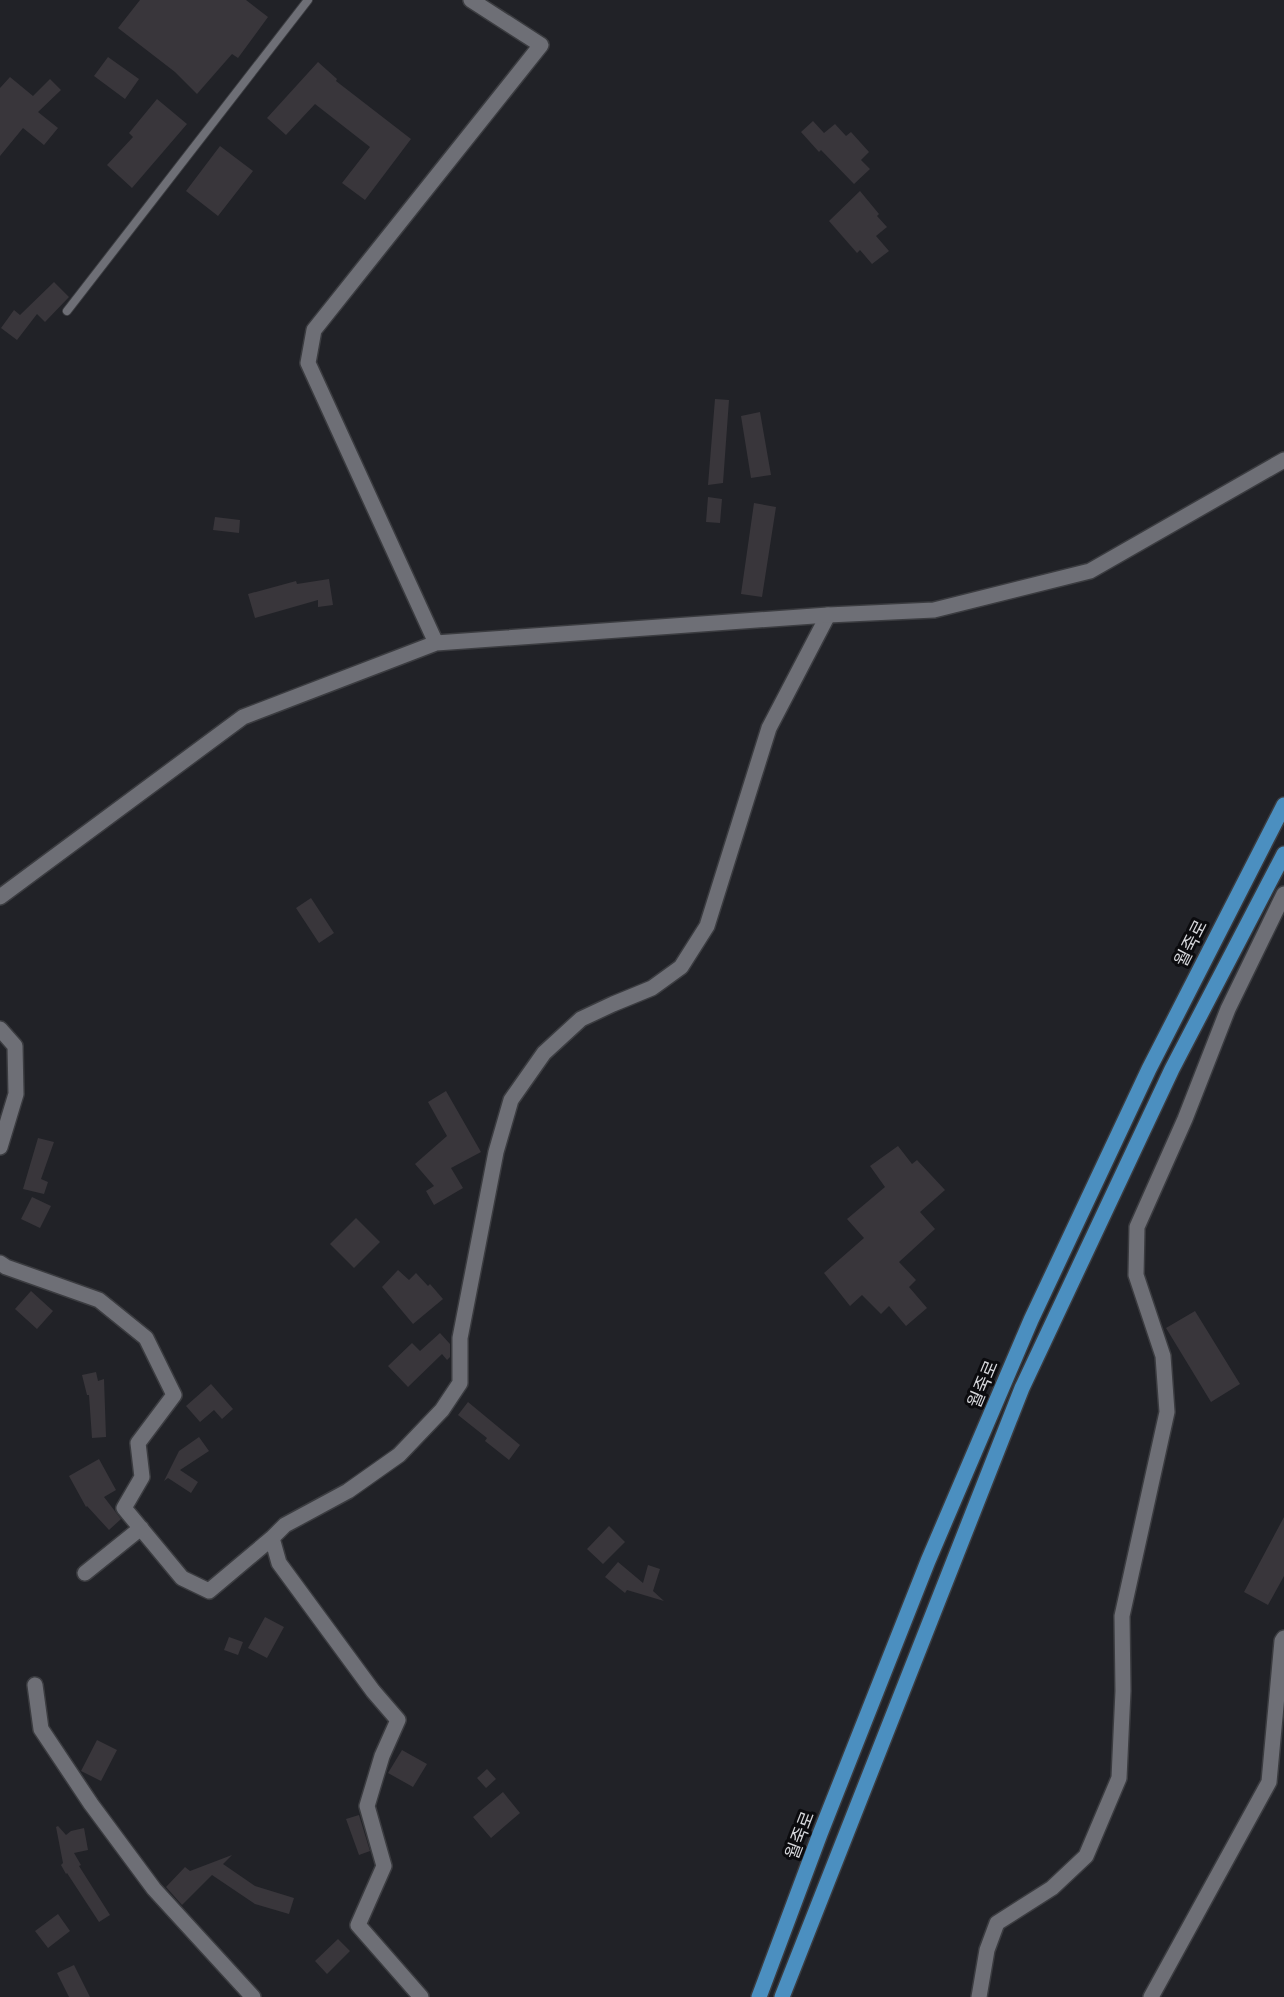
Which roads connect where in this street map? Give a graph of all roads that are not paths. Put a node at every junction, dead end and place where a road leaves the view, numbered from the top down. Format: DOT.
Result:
graph roads {
  1 [pos="308,0"];
  2 [pos="471,0"];
  3 [pos="67,311"];
  4 [pos="1284,460"];
  5 [pos="828,615"];
  6 [pos="436,643"];
  7 [pos="1284,805"];
  8 [pos="1284,854"];
  9 [pos="1284,894"];
  10 [pos="0,897"];
  11 [pos="0,1029"];
  12 [pos="0,1147"];
  13 [pos="0,1263"];
  14 [pos="141,1528"];
  15 [pos="272,1538"];
  16 [pos="85,1574"];
  17 [pos="1284,1638"];
  18 [pos="35,1685"];
  19 [pos="253,1997"];
  20 [pos="421,1997"];
  21 [pos="759,1997"];
  22 [pos="782,1997"];
  23 [pos="979,1997"];
  24 [pos="1151,1997"];
  1 -- 3 [label="lane"];
  2 -- 6 [label="street"];
  4 -- 5 [label="street"];
  5 -- 6 [label="street"];
  5 -- 15 [label="street"];
  6 -- 10 [label="street"];
  7 -- 21 [label="main road, 월죽로"];
  8 -- 22 [label="main road"];
  9 -- 23 [label="street"];
  11 -- 12 [label="street"];
  13 -- 14 [label="street"];
  14 -- 15 [label="street"];
  14 -- 16 [label="street"];
  15 -- 20 [label="street"];
  17 -- 24 [label="street"];
  18 -- 19 [label="street"];
}
